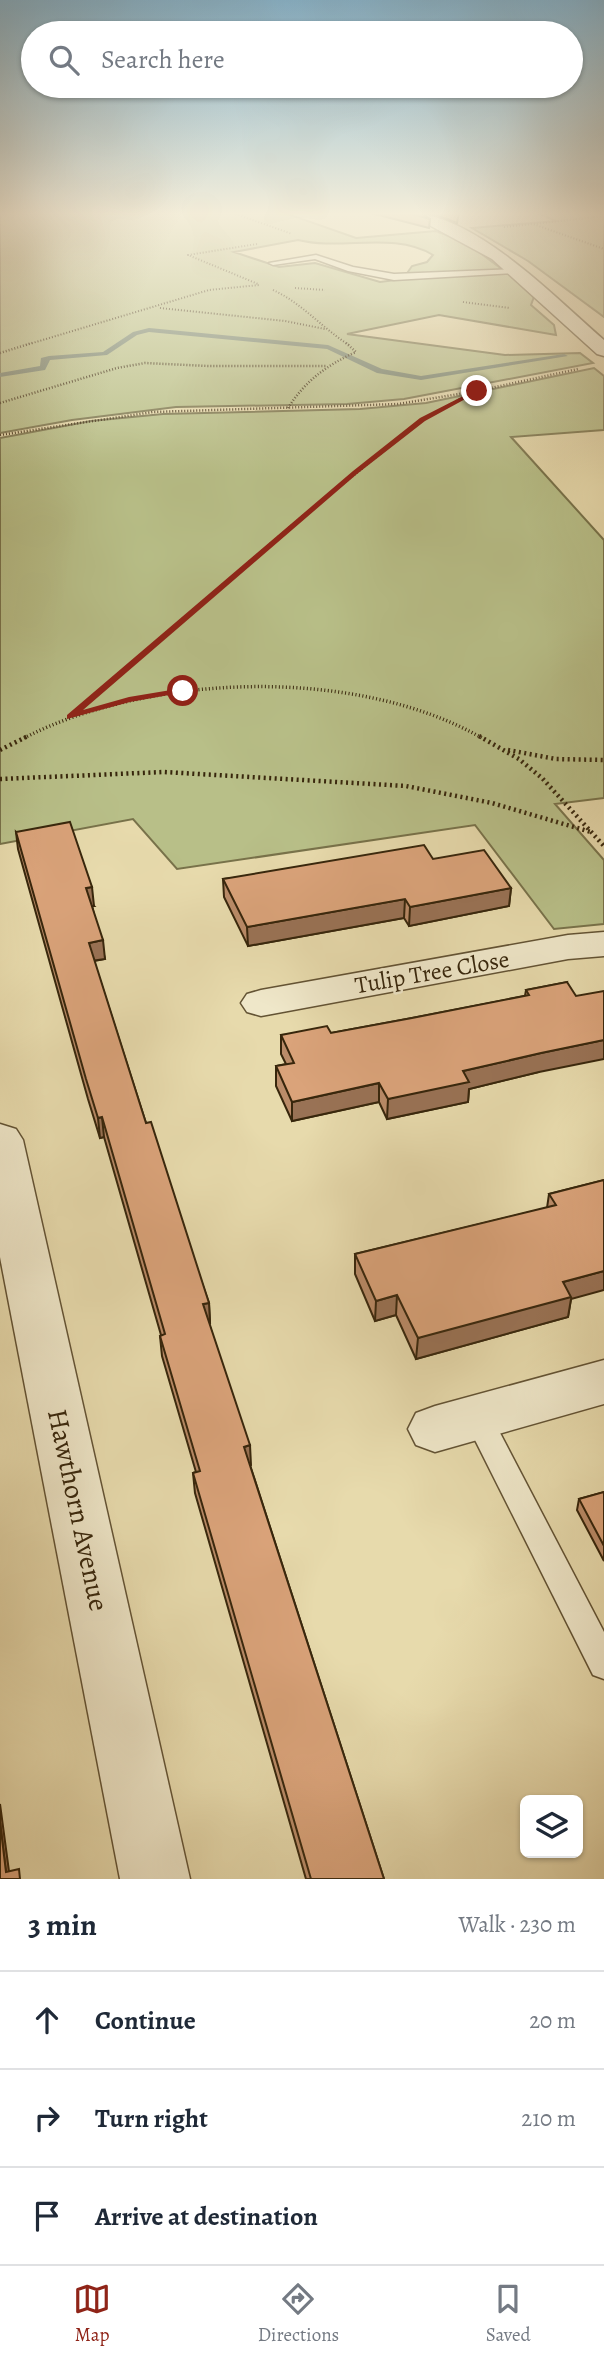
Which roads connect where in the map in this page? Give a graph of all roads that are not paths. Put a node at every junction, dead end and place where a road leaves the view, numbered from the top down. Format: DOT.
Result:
graph roads {
  1 [pos="548,300"];
  2 [pos="604,350"];
  3 [pos="604,944"];
  4 [pos="261,1003"];
  5 [pos="0,1140"];
  6 [pos="604,1382"];
  7 [pos="456,1424"];
  8 [pos="604,1664"];
  9 [pos="155,1879"];
  1 -- 2 [label="street"];
  3 -- 4 [label="street, Tulip Tree Close"];
  5 -- 9 [label="street, Hawthorn Avenue"];
  6 -- 7 [label="street"];
  7 -- 8 [label="lane"];
}
